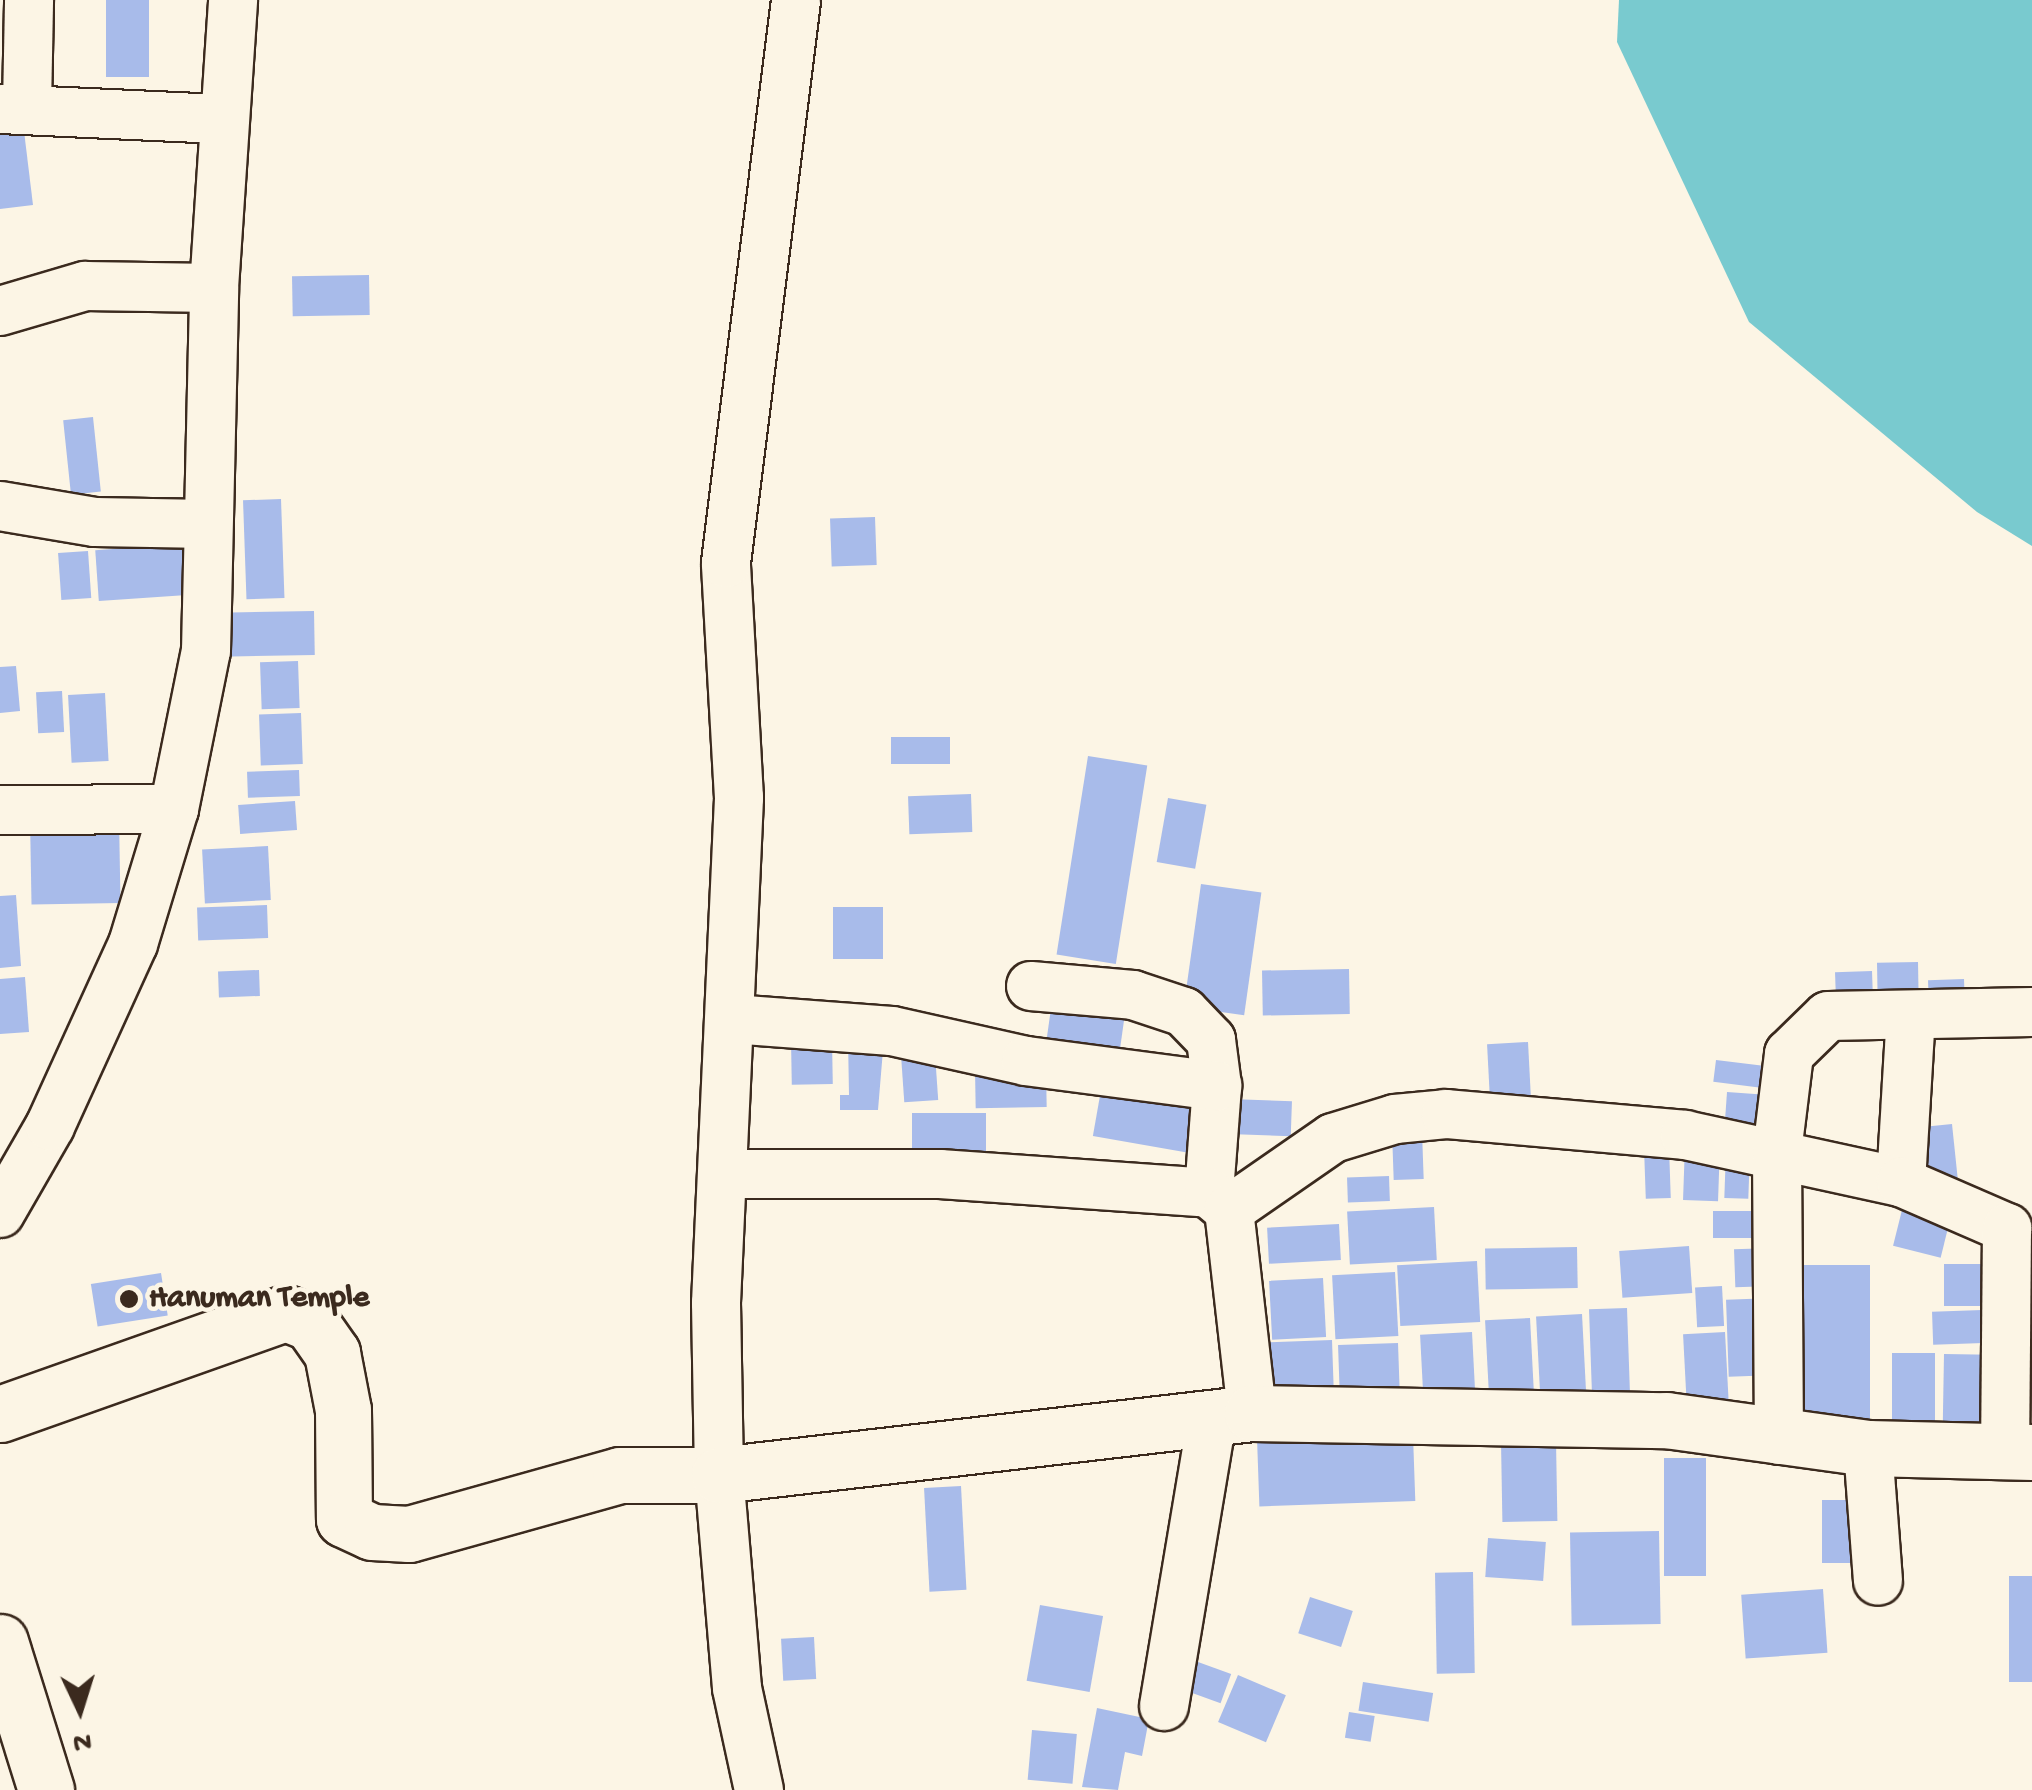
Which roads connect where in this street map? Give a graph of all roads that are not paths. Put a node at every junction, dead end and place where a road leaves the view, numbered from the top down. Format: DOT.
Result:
graph roads {
  1 [pos="29,0"];
  2 [pos="234,0"];
  3 [pos="796,0"];
  4 [pos="13,108"];
  5 [pos="224,120"];
  6 [pos="214,288"];
  7 [pos="0,311"];
  8 [pos="0,506"];
  9 [pos="208,524"];
  10 [pos="174,809"];
  11 [pos="0,810"];
  12 [pos="1030,986"];
  13 [pos="2032,1012"];
  14 [pos="1911,1016"];
  15 [pos="732,1019"];
  16 [pos="1216,1086"];
  17 [pos="1777,1152"];
  18 [pos="725,1174"];
  19 [pos="1900,1182"];
  20 [pos="1219,1202"];
  21 [pos="0,1213"];
  22 [pos="2019,1221"];
  23 [pos="0,1414"];
  24 [pos="1232,1416"];
  25 [pos="1779,1440"];
  26 [pos="1868,1448"];
  27 [pos="2018,1452"];
  28 [pos="719,1475"];
  29 [pos="1878,1582"];
  30 [pos="0,1642"];
  31 [pos="1164,1706"];
  32 [pos="46,1790"];
  33 [pos="759,1790"];
  1 -- 4 [label="street"];
  2 -- 5 [label="street"];
  3 -- 15 [label="street"];
  4 -- 5 [label="street"];
  5 -- 6 [label="street"];
  6 -- 7 [label="street"];
  6 -- 9 [label="street"];
  8 -- 9 [label="street"];
  9 -- 10 [label="street"];
  10 -- 11 [label="street"];
  10 -- 21 [label="street"];
  12 -- 16 [label="street"];
  13 -- 14 [label="street"];
  14 -- 17 [label="street"];
  14 -- 19 [label="street"];
  15 -- 16 [label="street"];
  15 -- 18 [label="street"];
  16 -- 20 [label="street"];
  17 -- 19 [label="street"];
  17 -- 20 [label="street"];
  17 -- 25 [label="street"];
  18 -- 20 [label="street"];
  18 -- 28 [label="street"];
  19 -- 22 [label="street"];
  20 -- 24 [label="street"];
  22 -- 27 [label="street"];
  23 -- 28 [label="street"];
  24 -- 25 [label="street"];
  24 -- 28 [label="street"];
  24 -- 31 [label="street"];
  25 -- 26 [label="street"];
  26 -- 27 [label="street"];
  26 -- 29 [label="street"];
  28 -- 33 [label="street"];
  30 -- 32 [label="street"];
}
